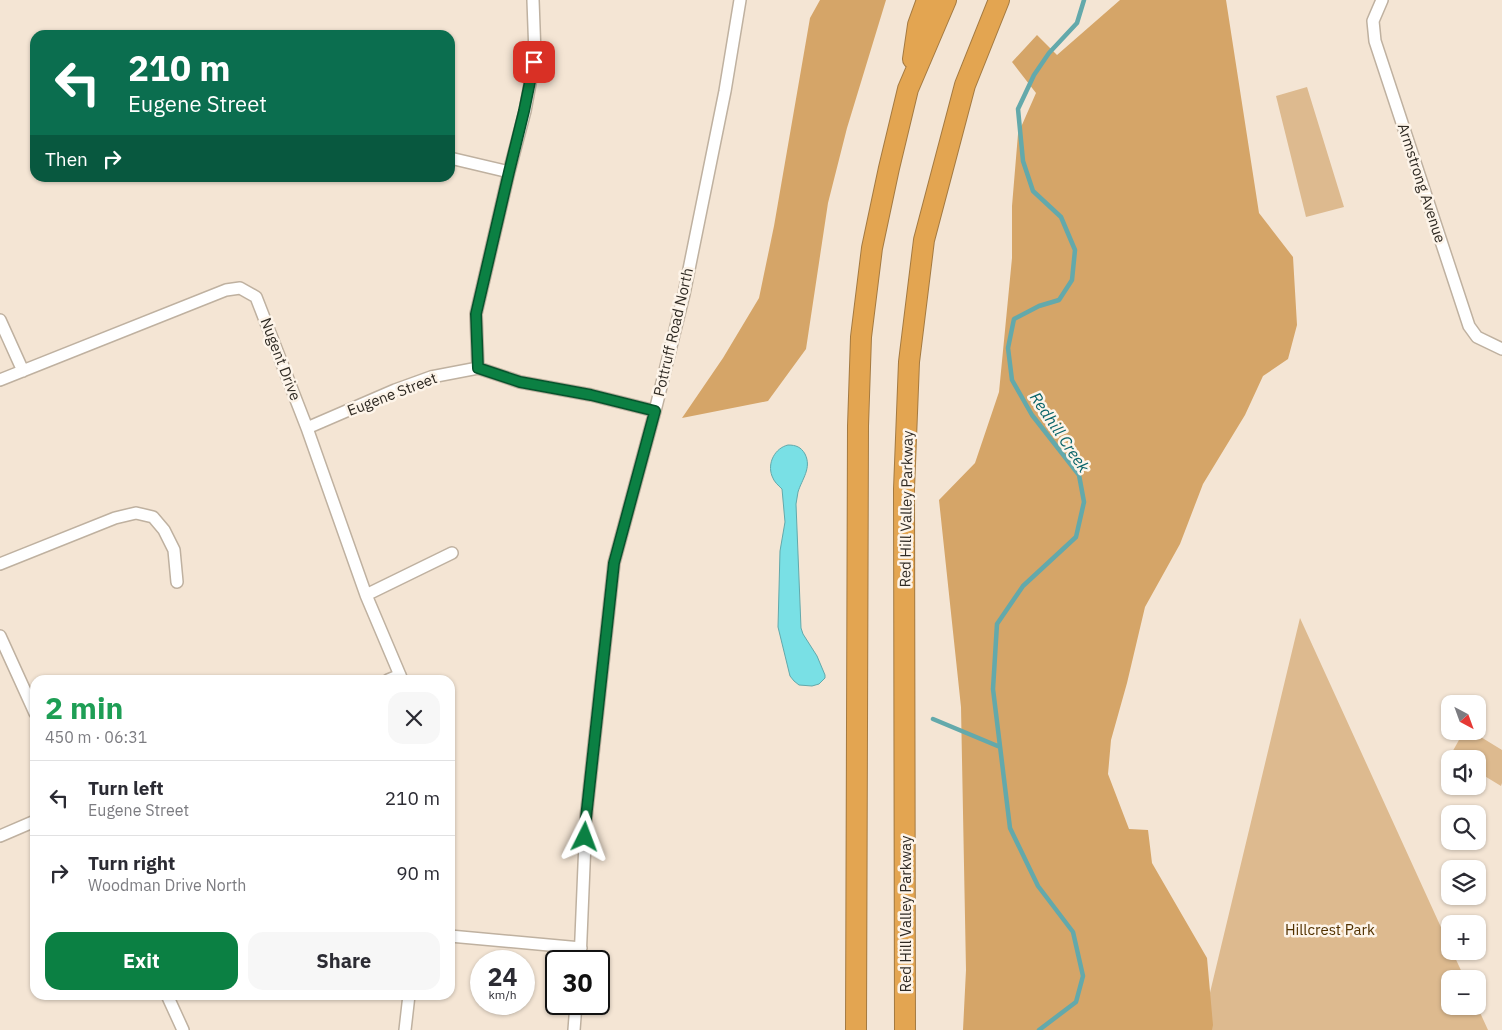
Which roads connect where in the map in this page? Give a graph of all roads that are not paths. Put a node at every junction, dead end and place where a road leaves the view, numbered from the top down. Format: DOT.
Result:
graph roads {
  1 [pos="533,0"];
  2 [pos="740,0"];
  3 [pos="926,0"];
  4 [pos="946,0"];
  5 [pos="999,0"];
  6 [pos="1382,0"];
  7 [pos="908,89"];
  8 [pos="455,159"];
  9 [pos="509,172"];
  10 [pos="0,320"];
  11 [pos="1502,349"];
  12 [pos="478,368"];
  13 [pos="23,370"];
  14 [pos="0,380"];
  15 [pos="655,411"];
  16 [pos="307,428"];
  17 [pos="452,553"];
  18 [pos="0,564"];
  19 [pos="177,582"];
  20 [pos="366,595"];
  21 [pos="0,636"];
  22 [pos="400,675"];
  23 [pos="30,701"];
  24 [pos="30,823"];
  25 [pos="0,836"];
  26 [pos="455,936"];
  27 [pos="581,948"];
  28 [pos="169,1000"];
  29 [pos="408,1000"];
  30 [pos="575,1015"];
  31 [pos="183,1030"];
  32 [pos="405,1030"];
  33 [pos="574,1030"];
  34 [pos="856,1030"];
  35 [pos="905,1030"];
  1 -- 9 [label="street"];
  2 -- 15 [label="street, Pottruff Road North"];
  3 -- 7 [label="highway"];
  4 -- 7 [label="highway"];
  5 -- 35 [label="highway, Red Hill Valley Parkway"];
  6 -- 11 [label="street, Armstrong Avenue"];
  7 -- 34 [label="highway"];
  8 -- 9 [label="street"];
  9 -- 12 [label="street"];
  10 -- 13 [label="street"];
  12 -- 15 [label="street, Eugene Street"];
  12 -- 16 [label="street, Eugene Street"];
  13 -- 14 [label="street, Nugent Drive"];
  13 -- 16 [label="street, Nugent Drive"];
  15 -- 27 [label="street, Pottruff Road North"];
  16 -- 20 [label="street, Nugent Drive"];
  17 -- 20 [label="street"];
  18 -- 19 [label="street"];
  20 -- 22 [label="street, Nugent Drive"];
  21 -- 23 [label="street"];
  24 -- 25 [label="street"];
  26 -- 27 [label="street"];
  28 -- 31 [label="street"];
  29 -- 32 [label="street"];
  30 -- 33 [label="street"];
}
